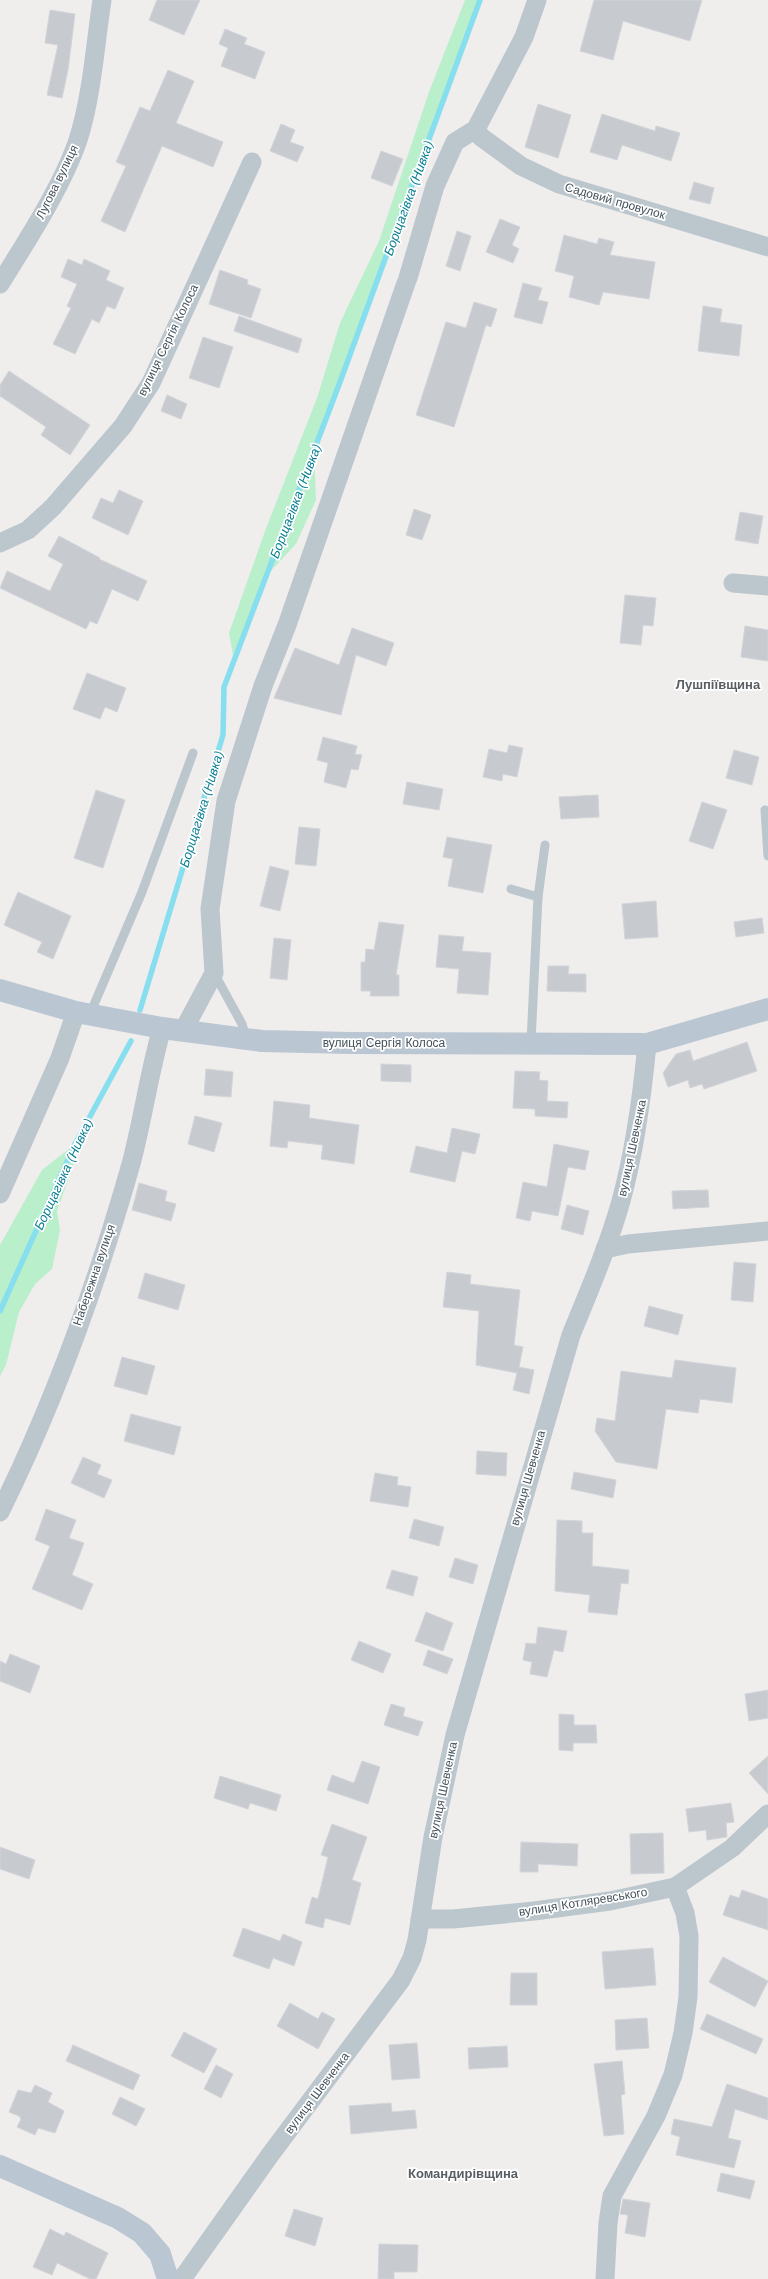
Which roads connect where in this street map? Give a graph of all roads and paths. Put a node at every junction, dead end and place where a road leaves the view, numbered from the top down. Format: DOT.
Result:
graph roads {
  1 [pos="102,0"];
  2 [pos="536,0"];
  3 [pos="476,130"];
  4 [pos="252,162"];
  5 [pos="768,247"];
  6 [pos="0,284"];
  7 [pos="0,543"];
  8 [pos="733,583"];
  9 [pos="768,586"];
  10 [pos="193,753"];
  11 [pos="765,810"];
  12 [pos="545,845"];
  13 [pos="768,856"];
  14 [pos="512,889"];
  15 [pos="538,897"];
  16 [pos="214,973"];
  17 [pos="0,990"];
  18 [pos="768,1009"];
  19 [pos="83,1013"];
  20 [pos="173,1029"];
  21 [pos="246,1038"];
  22 [pos="531,1042"];
  23 [pos="647,1044"];
  24 [pos="0,1194"];
  25 [pos="768,1231"];
  26 [pos="605,1249"];
  27 [pos="0,1512"];
  28 [pos="768,1814"];
  29 [pos="676,1886"];
  30 [pos="420,1919"];
  31 [pos="0,2166"];
  32 [pos="168,2279"];
  33 [pos="182,2279"];
  34 [pos="605,2279"];
  1 -- 6 [label="street, Лугова вулиця"];
  2 -- 3 [label="street"];
  3 -- 5 [label="street, Садовий провулок"];
  3 -- 16 [label="street"];
  4 -- 7 [label="street, вулиця Сергія Колоса"];
  8 -- 9 [label="street"];
  10 -- 19 [label="lane"];
  11 -- 13 [label="lane"];
  12 -- 15 [label="lane"];
  14 -- 15 [label="lane"];
  15 -- 22 [label="lane"];
  16 -- 20 [label="street, Набережна вулиця"];
  16 -- 21 [label="lane"];
  17 -- 19 [label="street, вулиця Сергія Колоса"];
  18 -- 23 [label="street, вулиця Сергія Колоса"];
  19 -- 20 [label="street, вулиця Сергія Колоса"];
  19 -- 24 [label="street"];
  20 -- 21 [label="street, вулиця Сергія Колоса"];
  20 -- 27 [label="street, Набережна вулиця"];
  21 -- 22 [label="street, вулиця Сергія Колоса"];
  22 -- 23 [label="street, вулиця Сергія Колоса"];
  23 -- 26 [label="street, вулиця Шевченка"];
  25 -- 26 [label="street"];
  26 -- 30 [label="street, вулиця Шевченка"];
  28 -- 29 [label="street, вулиця Котляревського"];
  29 -- 30 [label="street, вулиця Котляревського"];
  29 -- 34 [label="street"];
  30 -- 33 [label="street, вулиця Шевченка"];
  31 -- 32 [label="street"];
}
